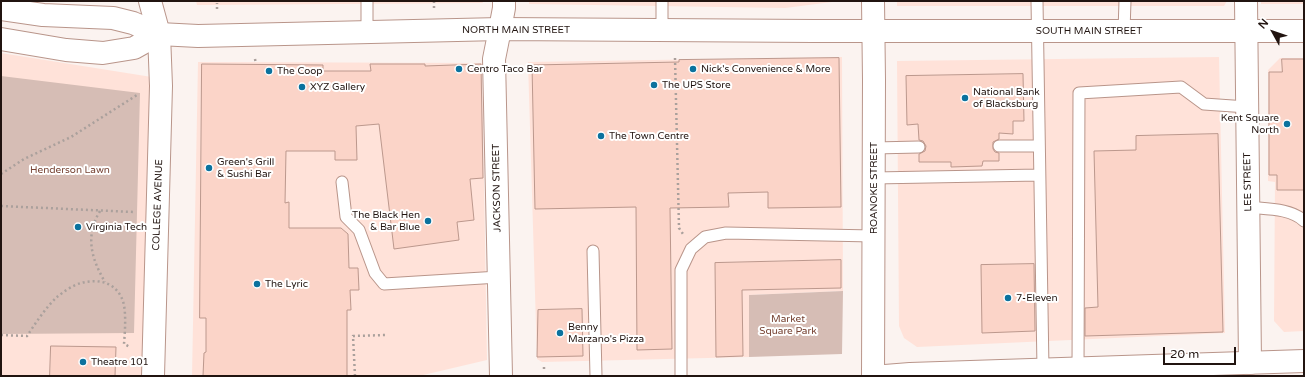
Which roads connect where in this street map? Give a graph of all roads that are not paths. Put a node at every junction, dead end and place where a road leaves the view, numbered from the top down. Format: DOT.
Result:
graph roads {
  1 [pos="150,1"];
  2 [pos="367,1"];
  3 [pos="504,1"];
  4 [pos="662,1"];
  5 [pos="873,1"];
  6 [pos="1037,1"];
  7 [pos="1125,1"];
  8 [pos="1246,1"];
  9 [pos="1,9"];
  10 [pos="500,29"];
  11 [pos="662,31"];
  12 [pos="874,31"];
  13 [pos="1036,31"];
  14 [pos="1124,31"];
  15 [pos="1246,31"];
  16 [pos="1304,31"];
  17 [pos="367,32"];
  18 [pos="158,34"];
  19 [pos="1,39"];
  20 [pos="1247,107"];
  21 [pos="999,146"];
  22 [pos="1039,146"];
  23 [pos="919,147"];
  24 [pos="874,148"];
  25 [pos="1039,175"];
  26 [pos="874,178"];
  27 [pos="342,182"];
  28 [pos="1248,207"];
  29 [pos="1304,221"];
  30 [pos="873,236"];
  31 [pos="593,250"];
  32 [pos="499,277"];
  33 [pos="1304,362"];
  34 [pos="1250,363"];
  35 [pos="1078,368"];
  36 [pos="1043,372"];
  37 [pos="979,374"];
  38 [pos="152,376"];
  39 [pos="501,376"];
  40 [pos="596,376"];
  41 [pos="681,376"];
  42 [pos="873,376"];
  43 [pos="885,376"];
  1 -- 18 [label="street, COLLEGE AVENUE"];
  2 -- 17 [label="lane"];
  3 -- 10 [label="street, JACKSON STREET"];
  4 -- 11 [label="lane"];
  5 -- 12 [label="street, ROANOKE STREET"];
  6 -- 13 [label="lane"];
  7 -- 14 [label="lane"];
  8 -- 15 [label="street, LEE STREET"];
  9 -- 18 [label="street, NORTH MAIN STREET"];
  10 -- 11 [label="street, NORTH MAIN STREET"];
  10 -- 17 [label="street, NORTH MAIN STREET"];
  10 -- 32 [label="street, JACKSON STREET"];
  11 -- 12 [label="street, NORTH MAIN STREET"];
  12 -- 13 [label="street, SOUTH MAIN STREET"];
  12 -- 24 [label="street, ROANOKE STREET"];
  13 -- 14 [label="street, SOUTH MAIN STREET"];
  13 -- 22 [label="lane"];
  14 -- 15 [label="street, SOUTH MAIN STREET"];
  15 -- 16 [label="street, SOUTH MAIN STREET"];
  15 -- 20 [label="street, LEE STREET"];
  17 -- 18 [label="street, NORTH MAIN STREET"];
  18 -- 19 [label="street"];
  18 -- 38 [label="street, COLLEGE AVENUE"];
  20 -- 28 [label="street, LEE STREET"];
  20 -- 35 [label="lane"];
  21 -- 22 [label="lane"];
  22 -- 25 [label="lane"];
  23 -- 24 [label="lane"];
  24 -- 26 [label="street, ROANOKE STREET"];
  25 -- 26 [label="lane"];
  25 -- 36 [label="lane"];
  26 -- 30 [label="street, ROANOKE STREET"];
  27 -- 32 [label="lane"];
  28 -- 29 [label="lane"];
  28 -- 34 [label="street, LEE STREET"];
  30 -- 41 [label="lane"];
  30 -- 42 [label="street, ROANOKE STREET"];
  31 -- 40 [label="lane"];
  32 -- 39 [label="street, JACKSON STREET"];
  33 -- 34 [label="street"];
  34 -- 35 [label="street"];
  35 -- 36 [label="street"];
  36 -- 37 [label="street"];
  37 -- 43 [label="street"];
}
